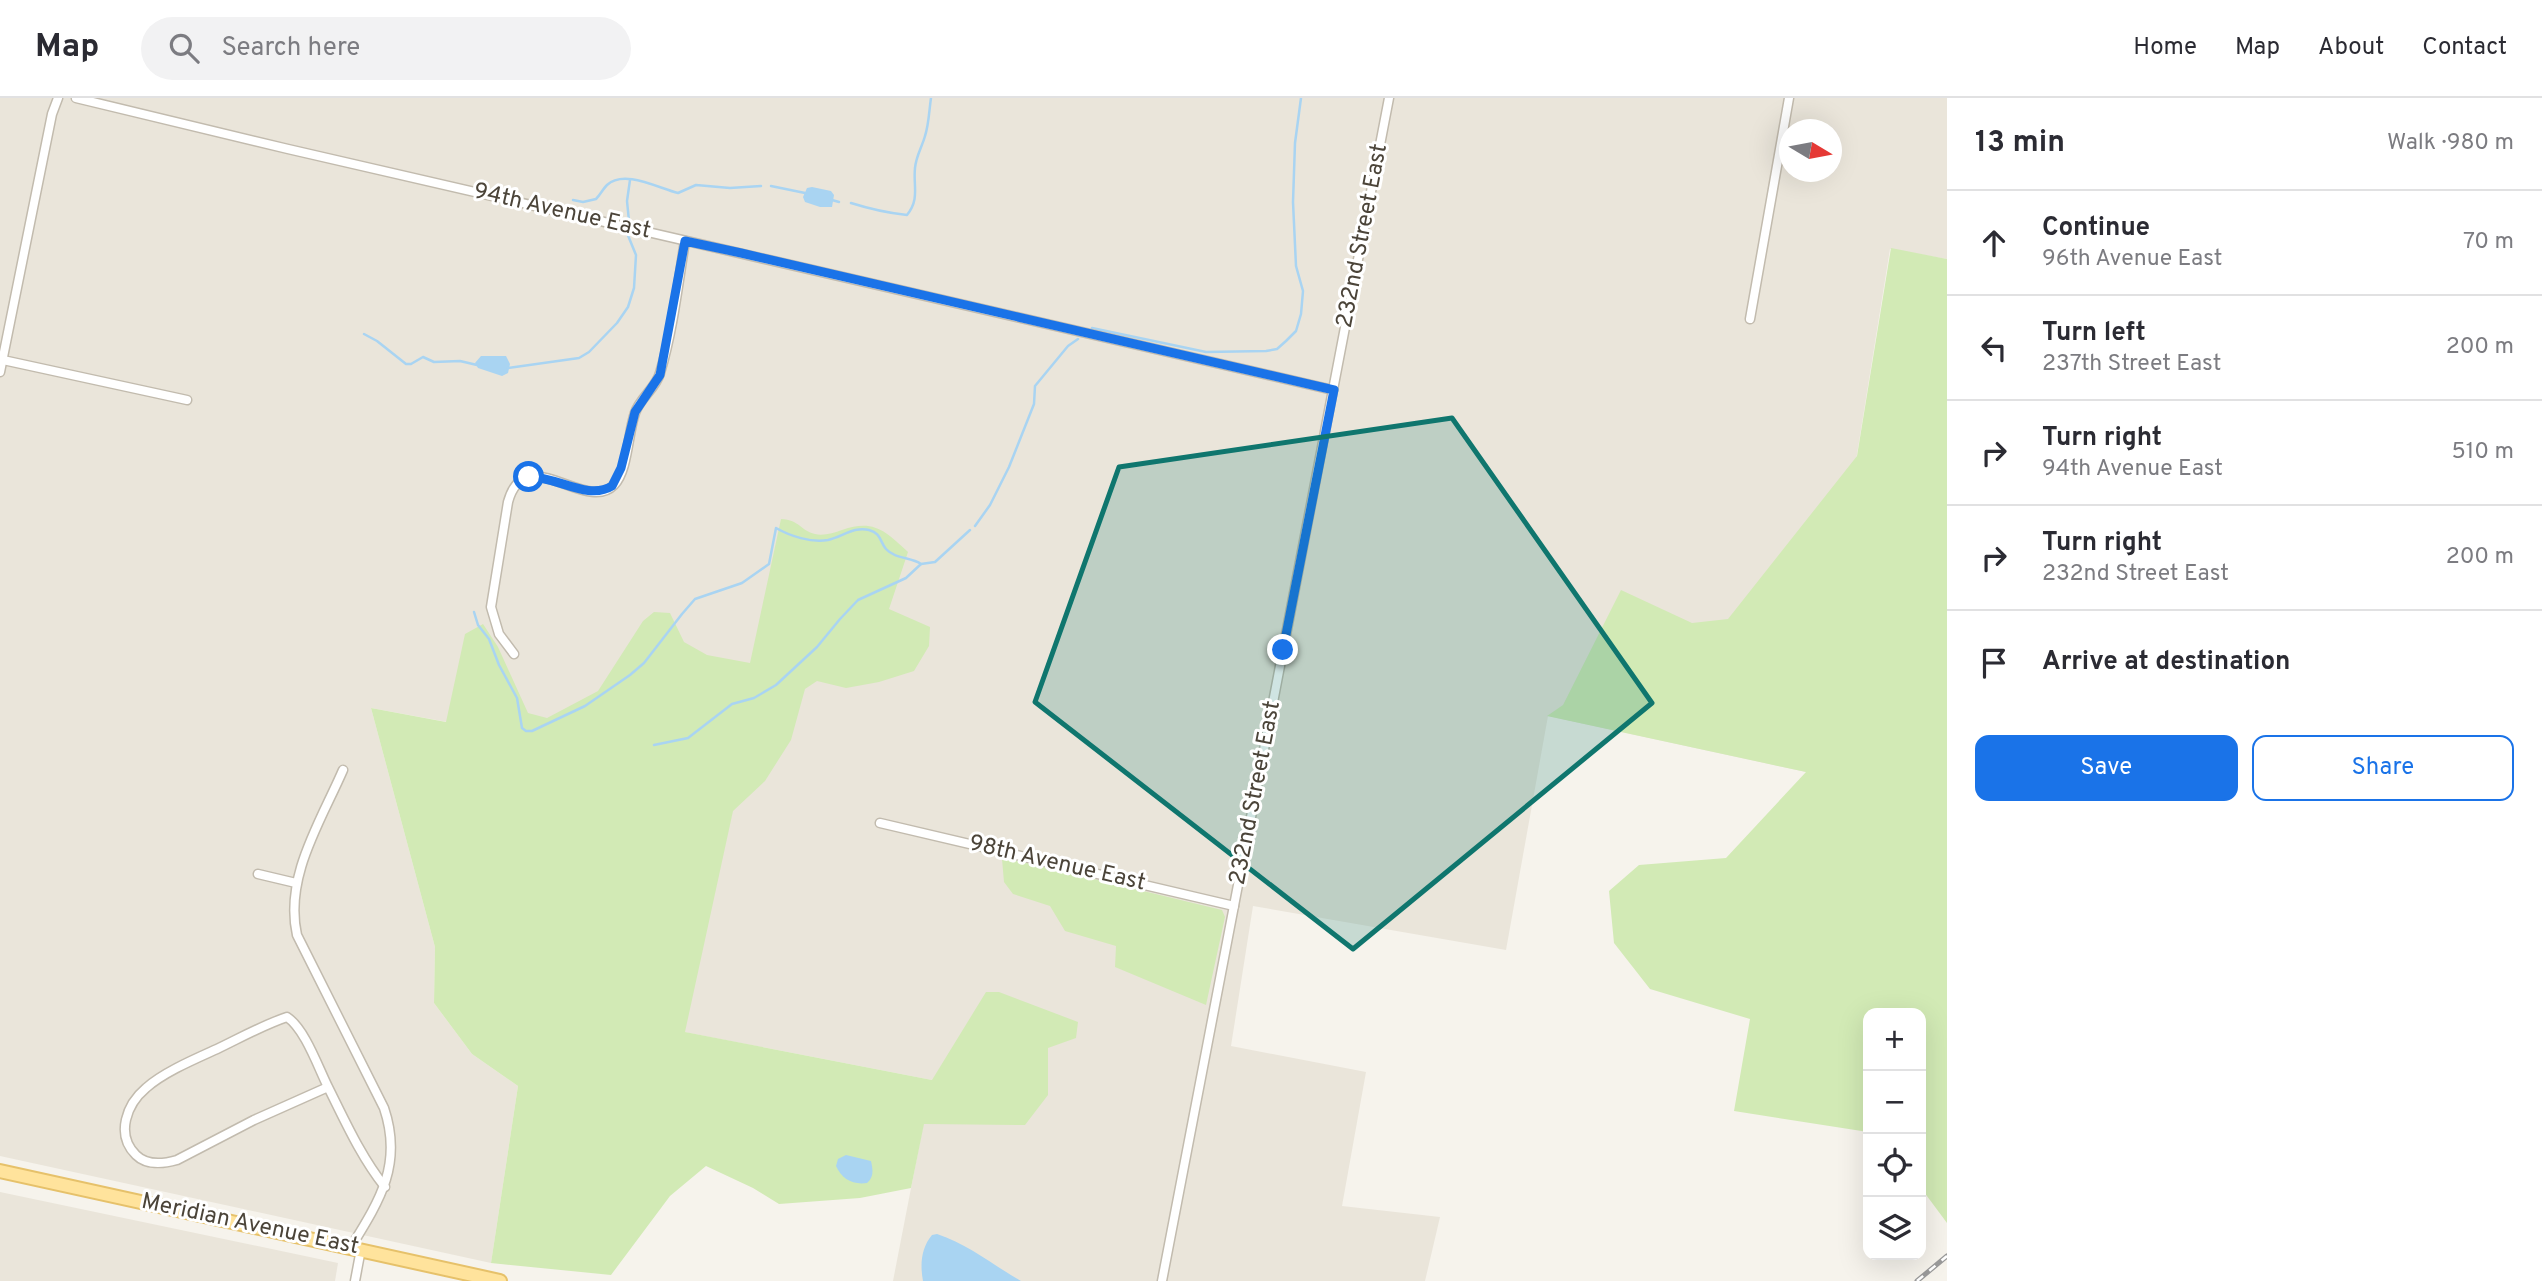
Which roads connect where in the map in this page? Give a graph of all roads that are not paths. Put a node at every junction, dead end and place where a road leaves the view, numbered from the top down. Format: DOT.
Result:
graph roads {
  1 [pos="58,98"];
  2 [pos="76,98"];
  3 [pos="1389,98"];
  4 [pos="1789,98"];
  5 [pos="685,241"];
  6 [pos="1750,319"];
  7 [pos="3,360"];
  8 [pos="0,372"];
  9 [pos="1334,390"];
  10 [pos="187,400"];
  11 [pos="514,654"];
  12 [pos="343,770"];
  13 [pos="880,823"];
  14 [pos="258,874"];
  15 [pos="296,883"];
  16 [pos="1234,906"];
  17 [pos="328,1087"];
  18 [pos="0,1171"];
  19 [pos="385,1187"];
  20 [pos="356,1248"];
  21 [pos="355,1281"];
  22 [pos="500,1281"];
  23 [pos="1162,1281"];
  1 -- 7 [label="street"];
  2 -- 5 [label="street, 94th Avenue East"];
  3 -- 9 [label="street, 232nd Street East"];
  4 -- 6 [label="street"];
  5 -- 9 [label="street, 94th Avenue East"];
  5 -- 11 [label="street"];
  7 -- 8 [label="street"];
  7 -- 10 [label="street"];
  9 -- 16 [label="street, 232nd Street East"];
  12 -- 15 [label="street"];
  13 -- 16 [label="street, 98th Avenue East"];
  14 -- 15 [label="street"];
  15 -- 19 [label="street"];
  16 -- 23 [label="street, 232nd Street East"];
  17 -- 17 [label="street"];
  17 -- 19 [label="street"];
  18 -- 20 [label="main road, Meridian Avenue East"];
  19 -- 20 [label="street"];
  20 -- 21 [label="street"];
  20 -- 22 [label="main road, Meridian Avenue East"];
}
